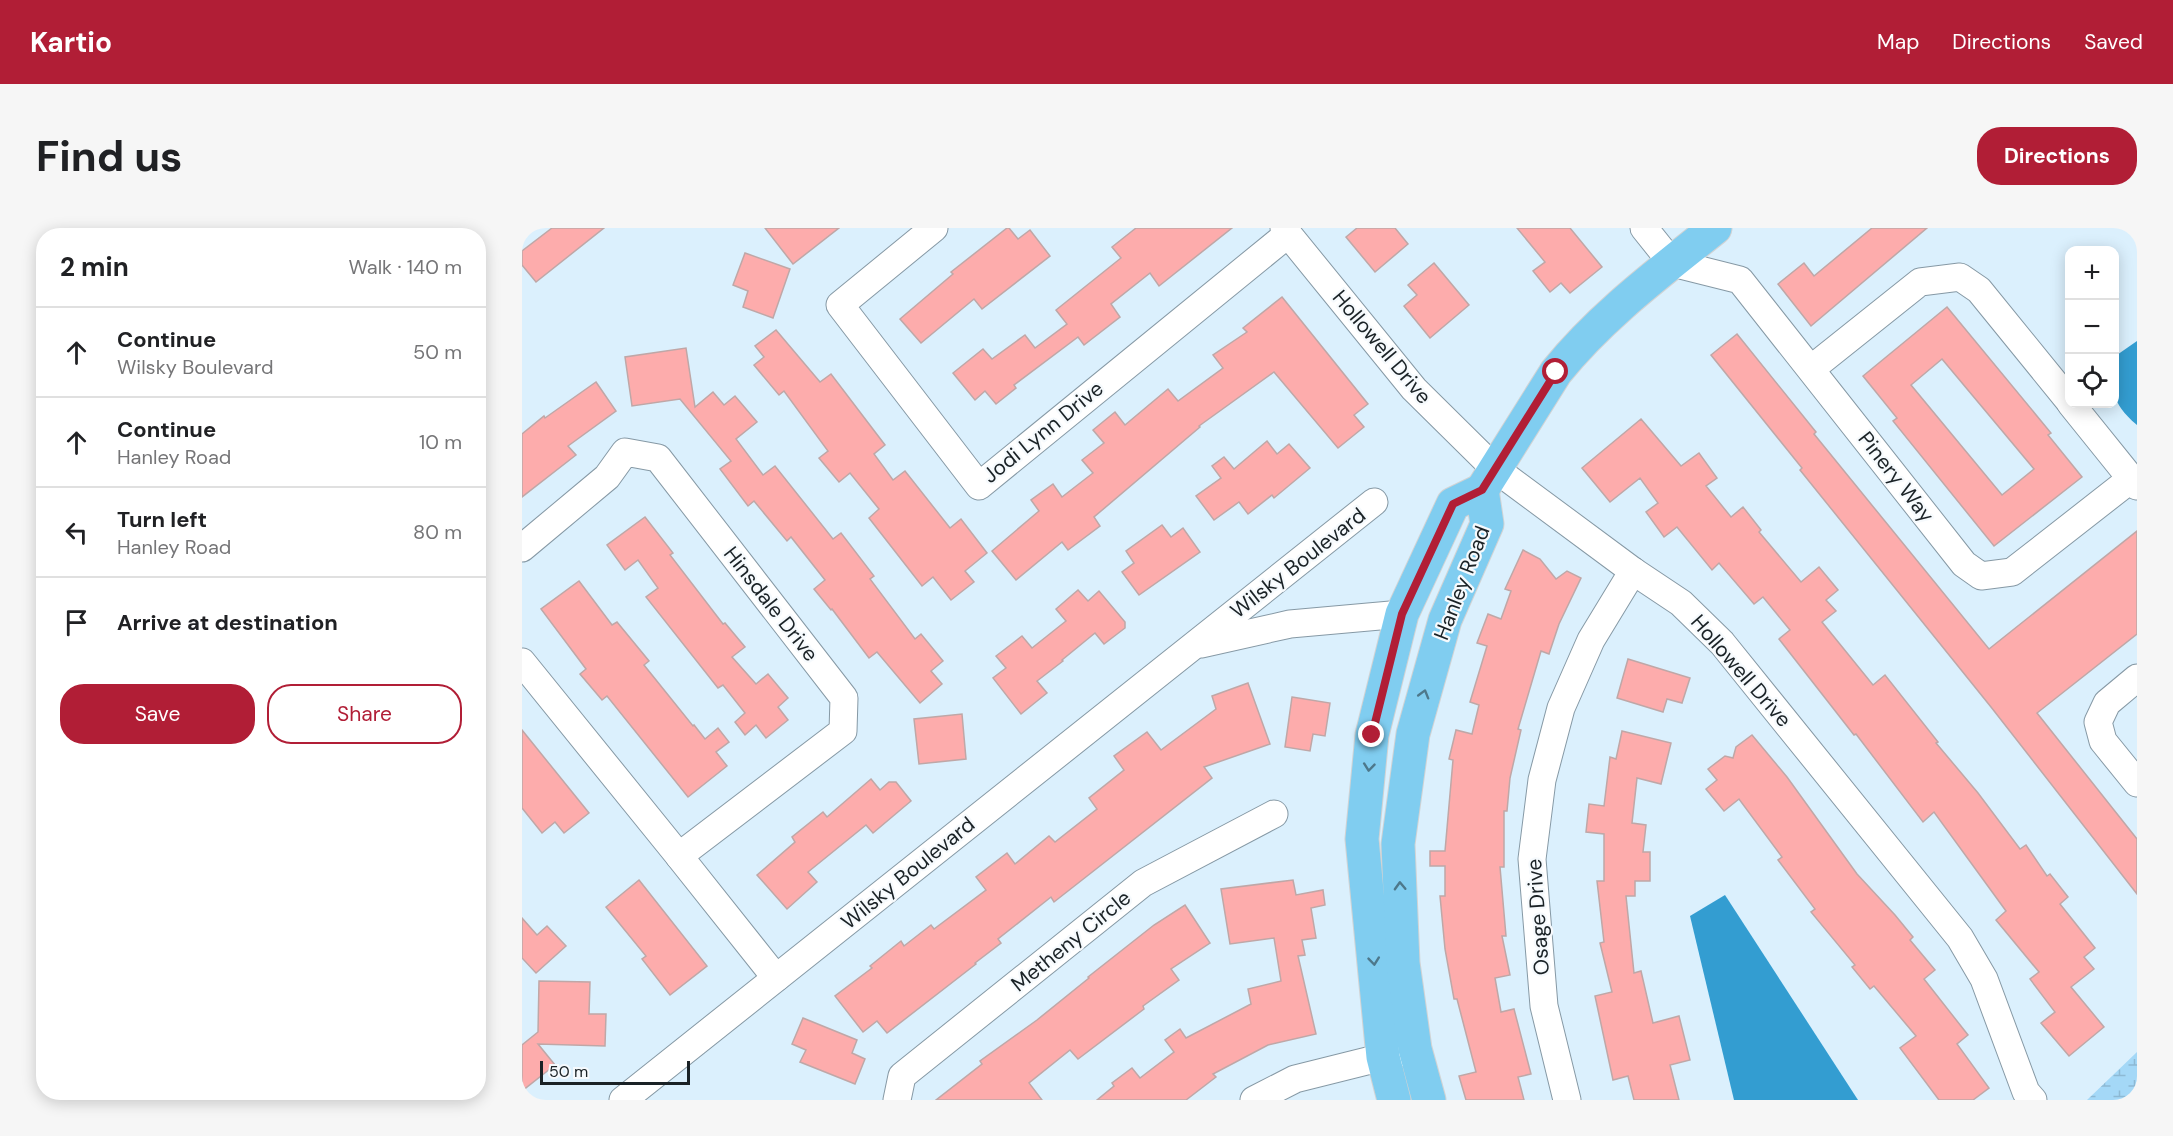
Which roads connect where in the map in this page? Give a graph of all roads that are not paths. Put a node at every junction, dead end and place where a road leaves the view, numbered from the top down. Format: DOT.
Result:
graph roads {
  1 [pos="934,228"];
  2 [pos="1644,228"];
  3 [pos="1715,228"];
  4 [pos="1286,231"];
  5 [pos="1672,263"];
  6 [pos="1811,369"];
  7 [pos="2065,397"];
  8 [pos="2074,408"];
  9 [pos="1488,479"];
  10 [pos="2134,483"];
  11 [pos="1374,502"];
  12 [pos="522,548"];
  13 [pos="1633,571"];
  14 [pos="1402,614"];
  15 [pos="1194,645"];
  16 [pos="522,662"];
  17 [pos="2137,678"];
  18 [pos="2137,783"];
  19 [pos="1274,814"];
  20 [pos="679,856"];
  21 [pos="776,978"];
  22 [pos="1415,1049"];
  23 [pos="1383,1057"];
  24 [pos="623,1100"];
  25 [pos="897,1100"];
  26 [pos="1254,1100"];
  27 [pos="1394,1100"];
  28 [pos="1429,1100"];
  29 [pos="1567,1100"];
  30 [pos="2033,1100"];
  1 -- 4 [label="street, Jodi Lynn Drive"];
  2 -- 5 [label="street"];
  3 -- 5 [label="main road"];
  4 -- 9 [label="street, Hollowell Drive"];
  5 -- 6 [label="street, Pinery Way"];
  5 -- 9 [label="main road"];
  6 -- 7 [label="street"];
  6 -- 10 [label="street, Pinery Way"];
  8 -- 10 [label="street"];
  9 -- 13 [label="street, Hollowell Drive"];
  9 -- 14 [label="main road, Hanley Road"];
  22 -- 9 [label="main road, Hanley Road, one-way"];
  11 -- 15 [label="street, Wilsky Boulevard"];
  12 -- 20 [label="street, Hinsdale Drive"];
  13 -- 29 [label="street, Osage Drive"];
  13 -- 30 [label="street, Hollowell Drive"];
  14 -- 15 [label="street, Wilsky Boulevard"];
  14 -- 23 [label="main road, Hanley Road, one-way"];
  15 -- 21 [label="street, Wilsky Boulevard"];
  16 -- 20 [label="street"];
  17 -- 18 [label="street"];
  19 -- 25 [label="street, Metheny Circle"];
  20 -- 21 [label="street"];
  21 -- 24 [label="street, Wilsky Boulevard"];
  22 -- 23 [label="street"];
  22 -- 28 [label="main road, Hanley Road"];
  23 -- 26 [label="street"];
  23 -- 27 [label="main road, Hanley Road"];
}
